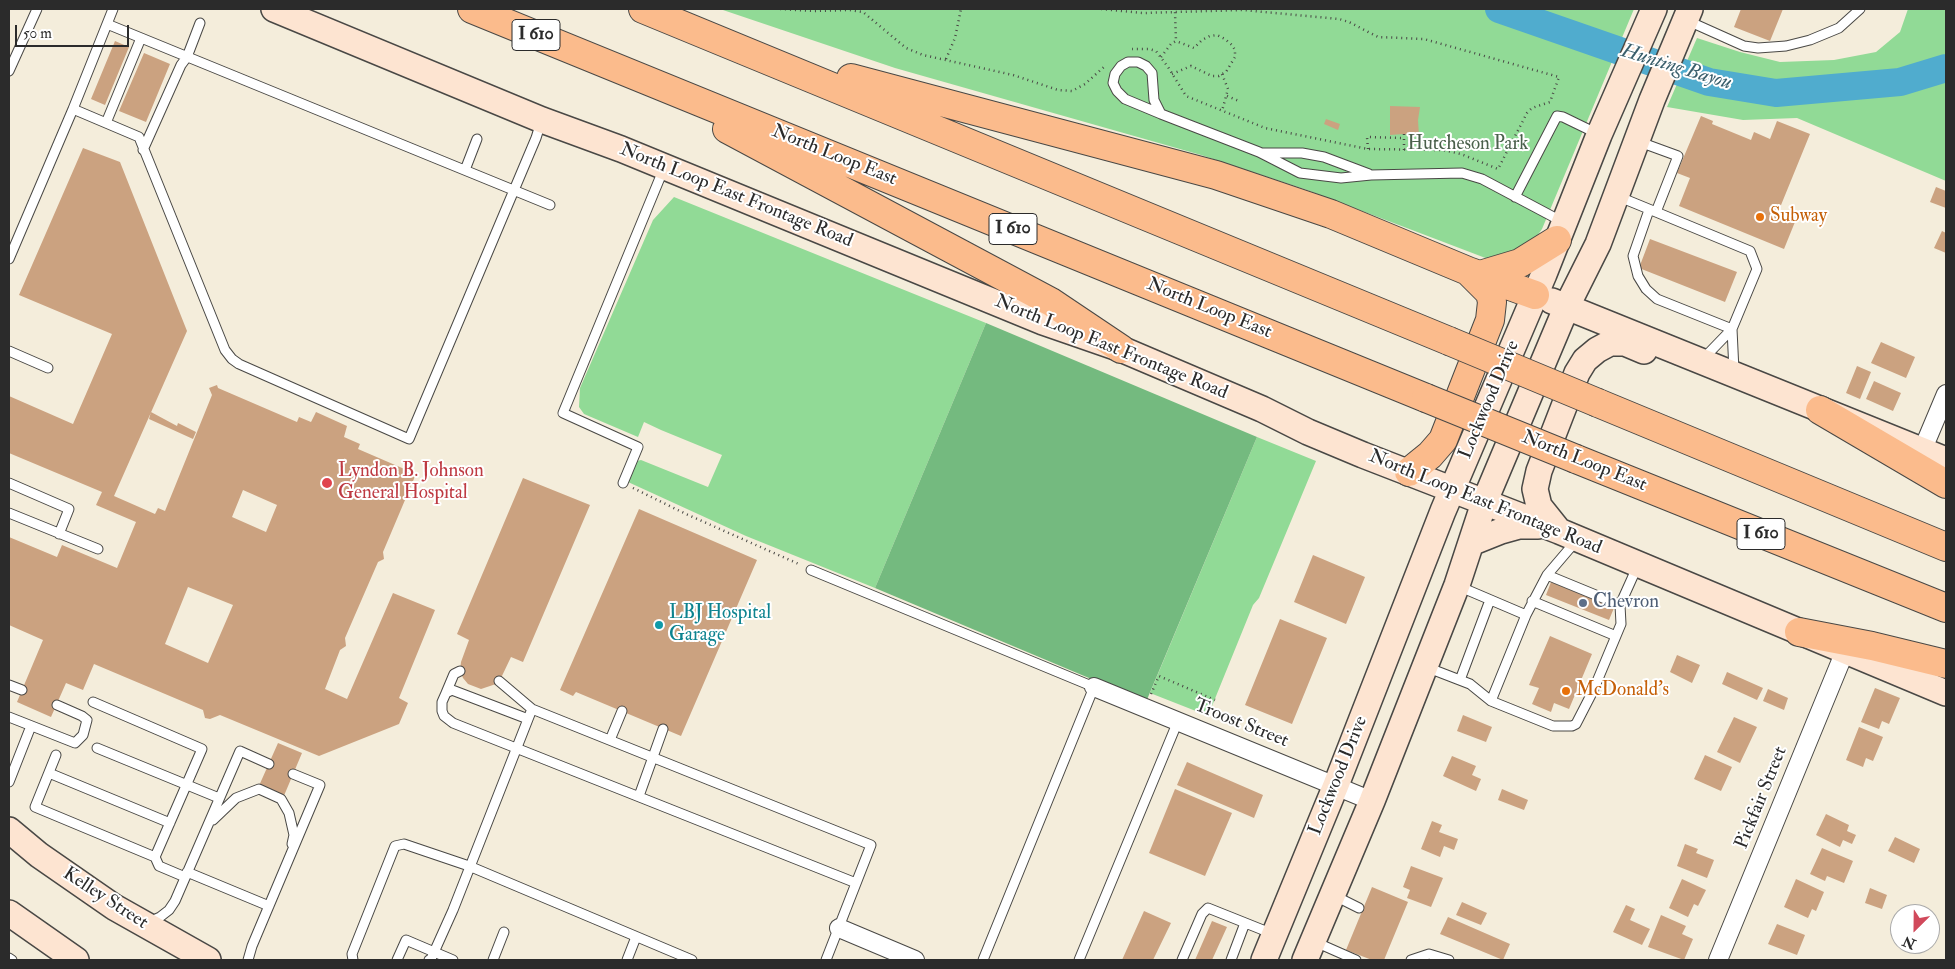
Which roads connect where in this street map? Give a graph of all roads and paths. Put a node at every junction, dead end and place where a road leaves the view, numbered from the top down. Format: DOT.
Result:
graph roads {
  1 [pos="36,9"];
  2 [pos="113,9"];
  3 [pos="274,9"];
  4 [pos="472,9"];
  5 [pos="643,9"];
  6 [pos="780,9"];
  7 [pos="820,9"];
  8 [pos="961,9"];
  9 [pos="1101,9"];
  10 [pos="1654,9"];
  11 [pos="1860,9"];
  12 [pos="1175,12"];
  13 [pos="1688,14"];
  14 [pos="200,23"];
  15 [pos="107,24"];
  16 [pos="141,38"];
  17 [pos="718,38"];
  18 [pos="1176,41"];
  19 [pos="1128,50"];
  20 [pos="187,57"];
  21 [pos="1161,57"];
  22 [pos="946,59"];
  23 [pos="600,61"];
  24 [pos="1109,62"];
  25 [pos="9,71"];
  26 [pos="1172,74"];
  27 [pos="1222,74"];
  28 [pos="1227,96"];
  29 [pos="1239,101"];
  30 [pos="73,109"];
  31 [pos="1222,111"];
  32 [pos="1161,114"];
  33 [pos="106,123"];
  34 [pos="539,129"];
  35 [pos="1404,134"];
  36 [pos="1599,135"];
  37 [pos="1404,138"];
  38 [pos="477,139"];
  39 [pos="1637,141"];
  40 [pos="1368,149"];
  41 [pos="144,150"];
  42 [pos="1404,150"];
  43 [pos="1259,152"];
  44 [pos="664,167"];
  45 [pos="465,170"];
  46 [pos="1372,175"];
  47 [pos="514,190"];
  48 [pos="1616,196"];
  49 [pos="1515,197"];
  50 [pos="550,205"];
  51 [pos="1653,211"];
  52 [pos="1561,231"];
  53 [pos="9,259"];
  54 [pos="1474,273"];
  55 [pos="1535,295"];
  56 [pos="1567,306"];
  57 [pos="1732,329"];
  58 [pos="1121,349"];
  59 [pos="9,352"];
  60 [pos="1701,361"];
  61 [pos="48,368"];
  62 [pos="1734,374"];
  63 [pos="1946,394"];
  64 [pos="1820,410"];
  65 [pos="1922,451"];
  66 [pos="1946,460"];
  67 [pos="1409,472"];
  68 [pos="9,483"];
  69 [pos="623,483"];
  70 [pos="1946,484"];
  71 [pos="1452,490"];
  72 [pos="1484,503"];
  73 [pos="9,513"];
  74 [pos="1559,532"];
  75 [pos="59,534"];
  76 [pos="1471,543"];
  77 [pos="1946,547"];
  78 [pos="98,549"];
  79 [pos="1638,564"];
  80 [pos="811,570"];
  81 [pos="1547,575"];
  82 [pos="1458,586"];
  83 [pos="1490,600"];
  84 [pos="1532,601"];
  85 [pos="1620,605"];
  86 [pos="1946,608"];
  87 [pos="1526,615"];
  88 [pos="1799,632"];
  89 [pos="1616,636"];
  90 [pos="1845,651"];
  91 [pos="1946,664"];
  92 [pos="1426,666"];
  93 [pos="460,671"];
  94 [pos="1460,680"];
  95 [pos="499,681"];
  96 [pos="9,685"];
  97 [pos="1094,687"];
  98 [pos="22,690"];
  99 [pos="446,693"];
  100 [pos="1946,693"];
  101 [pos="1215,700"];
  102 [pos="1491,701"];
  103 [pos="93,702"];
  104 [pos="57,705"];
  105 [pos="1145,708"];
  106 [pos="532,709"];
  107 [pos="622,711"];
  108 [pos="9,717"];
  109 [pos="528,719"];
  110 [pos="1178,721"];
  111 [pos="31,726"];
  112 [pos="663,729"];
  113 [pos="610,740"];
  114 [pos="97,748"];
  115 [pos="517,749"];
  116 [pos="56,755"];
  117 [pos="652,758"];
  118 [pos="269,764"];
  119 [pos="49,773"];
  120 [pos="293,774"];
  121 [pos="9,782"];
  122 [pos="187,784"];
  123 [pos="1336,785"];
  124 [pos="639,796"];
  125 [pos="219,798"];
  126 [pos="1372,801"];
  127 [pos="170,823"];
  128 [pos="206,827"];
  129 [pos="9,830"];
  130 [pos="156,857"];
  131 [pos="290,857"];
  132 [pos="469,866"];
  133 [pos="186,875"];
  134 [pos="856,883"];
  135 [pos="1332,895"];
  136 [pos="269,906"];
  137 [pos="1359,908"];
  138 [pos="9,913"];
  139 [pos="1245,923"];
  140 [pos="143,925"];
  141 [pos="839,928"];
  142 [pos="504,932"];
  143 [pos="1274,935"];
  144 [pos="636,937"];
  145 [pos="1309,951"];
  146 [pos="431,958"];
  147 [pos="76,960"];
  148 [pos="208,960"];
  149 [pos="248,960"];
  150 [pos="354,960"];
  151 [pos="397,960"];
  152 [pos="453,960"];
  153 [pos="493,960"];
  154 [pos="627,960"];
  155 [pos="692,960"];
  156 [pos="826,960"];
  157 [pos="916,960"];
  158 [pos="983,960"];
  159 [pos="1079,960"];
  160 [pos="1182,960"];
  161 [pos="1231,960"];
  162 [pos="1264,960"];
  163 [pos="1356,960"];
  164 [pos="1411,960"];
  165 [pos="1449,960"];
  166 [pos="1718,960"];
  1 -- 25 [label="lane"];
  2 -- 15 [label="lane"];
  3 -- 34 [label="main road, North Loop East Frontage Road"];
  4 -- 23 [label="highway, North Loop East / I 610"];
  5 -- 17 [label="highway"];
  6 -- 7 [label="path"];
  7 -- 22 [label="path"];
  8 -- 22 [label="path"];
  9 -- 12 [label="path"];
  10 -- 36 [label="main road, Lockwood Drive"];
  11 -- 13 [label="lane"];
  12 -- 18 [label="path"];
  12 -- 42 [label="path"];
  13 -- 39 [label="main road, Lockwood Drive"];
  14 -- 20 [label="lane"];
  15 -- 16 [label="lane"];
  15 -- 30 [label="lane"];
  16 -- 20 [label="lane"];
  16 -- 33 [label="lane"];
  17 -- 54 [label="highway"];
  17 -- 77 [label="highway, bridge"];
  18 -- 21 [label="path"];
  18 -- 27 [label="path"];
  19 -- 21 [label="path"];
  20 -- 41 [label="lane"];
  20 -- 45 [label="lane"];
  21 -- 26 [label="path"];
  22 -- 24 [label="path"];
  23 -- 58 [label="highway"];
  23 -- 86 [label="highway, North Loop East / I 610, bridge"];
  26 -- 27 [label="path"];
  26 -- 31 [label="path"];
  27 -- 28 [label="path"];
  28 -- 29 [label="path"];
  28 -- 31 [label="path"];
  30 -- 33 [label="lane"];
  30 -- 53 [label="lane"];
  31 -- 40 [label="path"];
  32 -- 32 [label="lane"];
  32 -- 43 [label="lane"];
  33 -- 41 [label="lane"];
  34 -- 44 [label="main road, North Loop East Frontage Road"];
  34 -- 47 [label="lane"];
  35 -- 37 [label="path"];
  36 -- 49 [label="lane"];
  36 -- 52 [label="main road, Lockwood Drive"];
  37 -- 40 [label="path"];
  37 -- 42 [label="path"];
  38 -- 45 [label="lane"];
  39 -- 48 [label="main road, Lockwood Drive"];
  39 -- 51 [label="lane"];
  40 -- 42 [label="path"];
  41 -- 47 [label="lane"];
  43 -- 46 [label="lane"];
  43 -- 46 [label="lane"];
  44 -- 58 [label="main road, North Loop East Frontage Road"];
  44 -- 69 [label="lane"];
  45 -- 47 [label="lane"];
  46 -- 49 [label="lane"];
  47 -- 50 [label="lane"];
  48 -- 51 [label="lane"];
  48 -- 56 [label="main road, Lockwood Drive"];
  49 -- 52 [label="lane"];
  51 -- 57 [label="lane"];
  51 -- 57 [label="lane"];
  52 -- 54 [label="highway"];
  52 -- 55 [label="main road, Lockwood Drive"];
  54 -- 55 [label="highway"];
  54 -- 67 [label="highway"];
  55 -- 56 [label="main road"];
  55 -- 71 [label="main road, Lockwood Drive"];
  56 -- 60 [label="main road"];
  56 -- 72 [label="main road, Lockwood Drive"];
  57 -- 60 [label="lane"];
  57 -- 62 [label="lane"];
  58 -- 67 [label="main road, North Loop East Frontage Road"];
  59 -- 61 [label="lane"];
  60 -- 62 [label="main road"];
  60 -- 74 [label="main road"];
  62 -- 64 [label="main road"];
  63 -- 65 [label="street"];
  64 -- 65 [label="main road"];
  64 -- 70 [label="highway"];
  65 -- 66 [label="main road"];
  67 -- 71 [label="main road, North Loop East Frontage Road"];
  68 -- 75 [label="lane"];
  69 -- 80 [label="path"];
  71 -- 72 [label="main road, North Loop East Frontage Road"];
  71 -- 123 [label="main road, Lockwood Drive"];
  72 -- 74 [label="main road, North Loop East Frontage Road"];
  72 -- 76 [label="main road, Lockwood Drive"];
  73 -- 75 [label="lane"];
  74 -- 76 [label="main road"];
  74 -- 79 [label="main road, North Loop East Frontage Road"];
  74 -- 81 [label="lane"];
  75 -- 78 [label="lane"];
  76 -- 82 [label="main road, Lockwood Drive"];
  79 -- 85 [label="lane"];
  79 -- 88 [label="main road, North Loop East Frontage Road"];
  80 -- 97 [label="lane"];
  81 -- 84 [label="lane"];
  81 -- 85 [label="lane"];
  82 -- 83 [label="lane"];
  82 -- 92 [label="main road, Lockwood Drive"];
  83 -- 87 [label="lane"];
  83 -- 94 [label="lane"];
  84 -- 87 [label="lane"];
  84 -- 89 [label="lane"];
  85 -- 89 [label="lane"];
  87 -- 102 [label="lane"];
  88 -- 90 [label="main road, North Loop East Frontage Road"];
  88 -- 91 [label="highway"];
  89 -- 102 [label="lane"];
  90 -- 100 [label="main road, North Loop East Frontage Road"];
  90 -- 166 [label="street, Pickfair Street"];
  92 -- 94 [label="lane"];
  92 -- 126 [label="main road, Lockwood Drive"];
  93 -- 99 [label="lane"];
  94 -- 102 [label="lane"];
  95 -- 106 [label="lane"];
  96 -- 98 [label="lane"];
  97 -- 105 [label="street, Troost Street"];
  97 -- 158 [label="lane"];
  99 -- 109 [label="lane"];
  99 -- 115 [label="lane"];
  101 -- 105 [label="path"];
  103 -- 122 [label="lane"];
  104 -- 111 [label="lane"];
  105 -- 110 [label="street, Troost Street"];
  106 -- 109 [label="lane"];
  106 -- 113 [label="lane"];
  107 -- 113 [label="lane"];
  108 -- 111 [label="lane"];
  109 -- 115 [label="lane"];
  110 -- 123 [label="street, Troost Street"];
  110 -- 159 [label="lane"];
  111 -- 121 [label="lane"];
  112 -- 117 [label="lane"];
  113 -- 117 [label="lane"];
  114 -- 122 [label="lane"];
  115 -- 124 [label="lane"];
  115 -- 132 [label="lane"];
  116 -- 119 [label="lane"];
  117 -- 124 [label="lane"];
  117 -- 134 [label="lane"];
  118 -- 125 [label="lane"];
  119 -- 127 [label="lane"];
  119 -- 130 [label="lane"];
  120 -- 131 [label="lane"];
  122 -- 125 [label="lane"];
  122 -- 127 [label="lane"];
  123 -- 126 [label="street, Troost Street"];
  123 -- 143 [label="main road, Lockwood Drive"];
  124 -- 134 [label="lane"];
  125 -- 128 [label="lane"];
  126 -- 135 [label="main road, Lockwood Drive"];
  127 -- 130 [label="lane"];
  128 -- 131 [label="lane"];
  128 -- 133 [label="lane"];
  129 -- 140 [label="main road, Kelley Street"];
  130 -- 133 [label="lane"];
  131 -- 136 [label="lane"];
  132 -- 144 [label="lane"];
  132 -- 146 [label="lane"];
  132 -- 150 [label="lane"];
  133 -- 136 [label="lane"];
  133 -- 140 [label="lane"];
  134 -- 141 [label="lane"];
  135 -- 137 [label="lane"];
  135 -- 145 [label="main road, Lockwood Drive"];
  136 -- 149 [label="lane"];
  138 -- 147 [label="main road"];
  139 -- 143 [label="lane"];
  139 -- 160 [label="lane"];
  139 -- 161 [label="lane"];
  140 -- 148 [label="main road, Kelley Street"];
  141 -- 156 [label="lane"];
  141 -- 157 [label="street"];
  142 -- 153 [label="lane"];
  143 -- 162 [label="main road, Lockwood Drive"];
  144 -- 154 [label="lane"];
  144 -- 155 [label="lane"];
  145 -- 163 [label="lane"];
  146 -- 151 [label="lane"];
  146 -- 152 [label="lane"];
  164 -- 165 [label="lane"];
}
